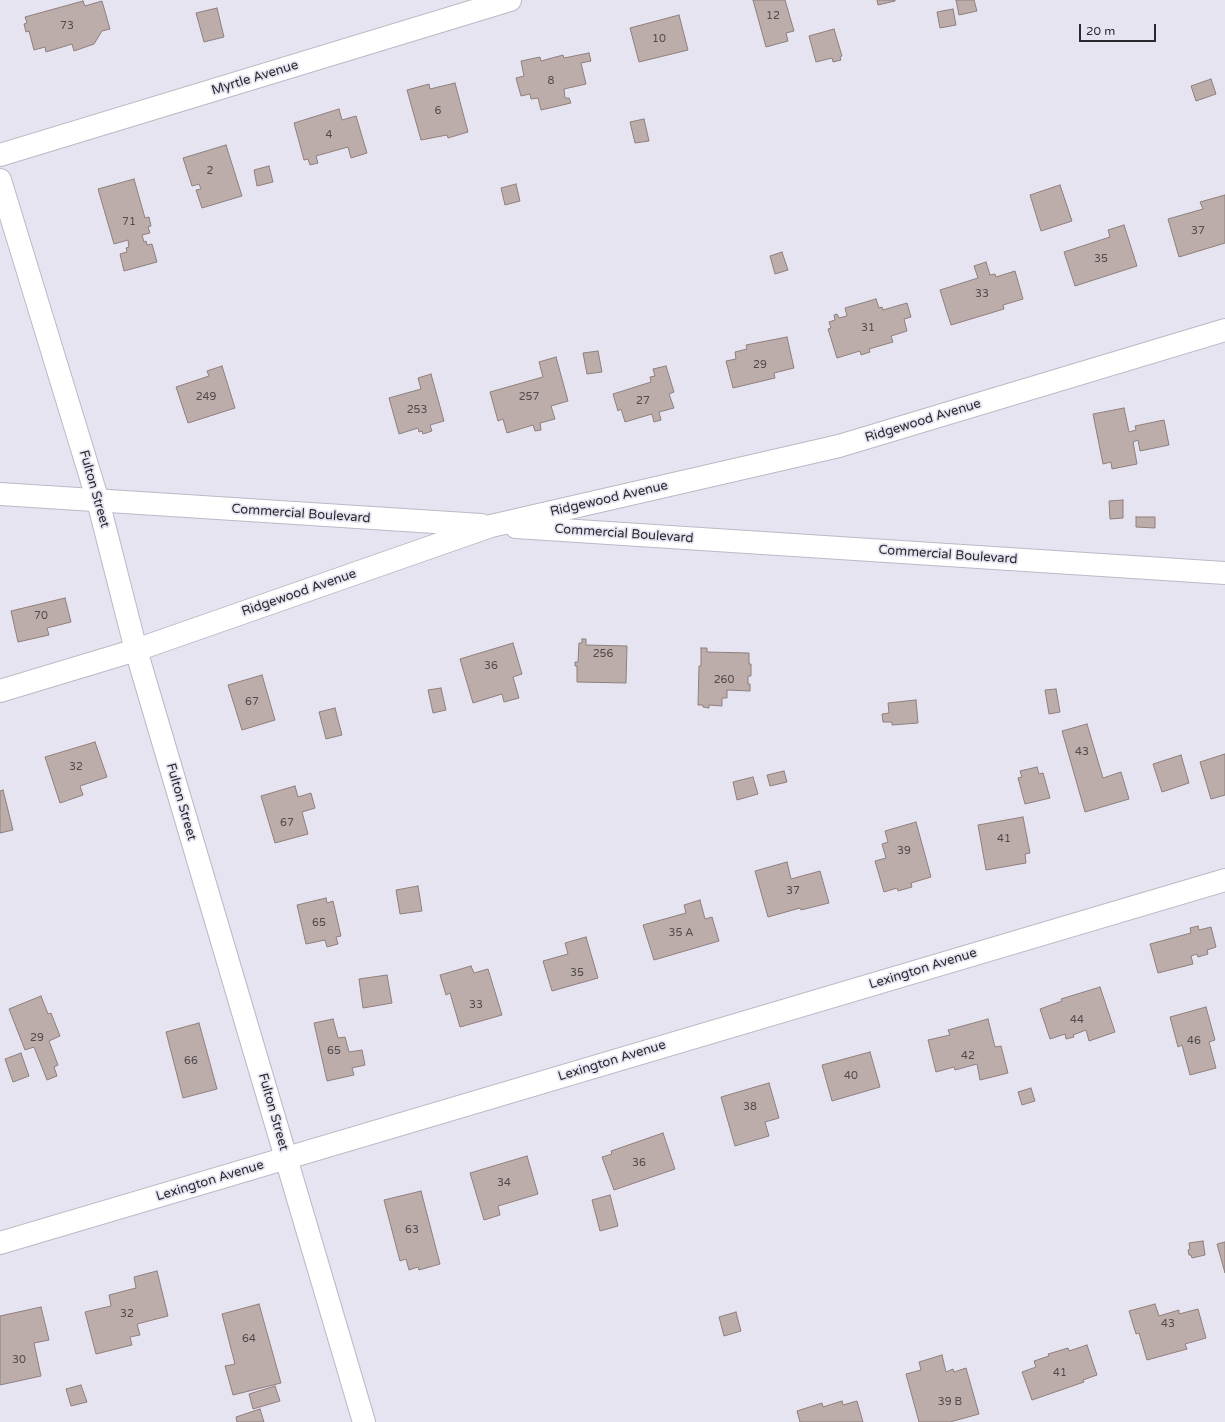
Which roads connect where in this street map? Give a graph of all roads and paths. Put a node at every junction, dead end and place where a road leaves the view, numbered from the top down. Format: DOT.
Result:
graph roads {
  1 [pos="510,0"];
  2 [pos="0,155"];
  3 [pos="0,180"];
  4 [pos="1225,330"];
  5 [pos="0,494"];
  6 [pos="98,501"];
  7 [pos="491,526"];
  8 [pos="1225,573"];
  9 [pos="136,650"];
  10 [pos="0,691"];
  11 [pos="1225,880"];
  12 [pos="286,1158"];
  13 [pos="0,1244"];
  14 [pos="364,1422"];
  1 -- 2 [label="street, Myrtle Avenue"];
  3 -- 6 [label="street, Fulton Street"];
  4 -- 7 [label="street, Ridgewood Avenue"];
  5 -- 6 [label="street, Commercial Boulevard"];
  6 -- 7 [label="street, Commercial Boulevard"];
  6 -- 9 [label="street, Fulton Street"];
  7 -- 8 [label="street, Commercial Boulevard"];
  7 -- 9 [label="street, Ridgewood Avenue"];
  9 -- 10 [label="street, Ridgewood Avenue"];
  9 -- 12 [label="street, Fulton Street"];
  11 -- 12 [label="street, Lexington Avenue"];
  12 -- 13 [label="street, Lexington Avenue"];
  12 -- 14 [label="street, Fulton Street"];
}
